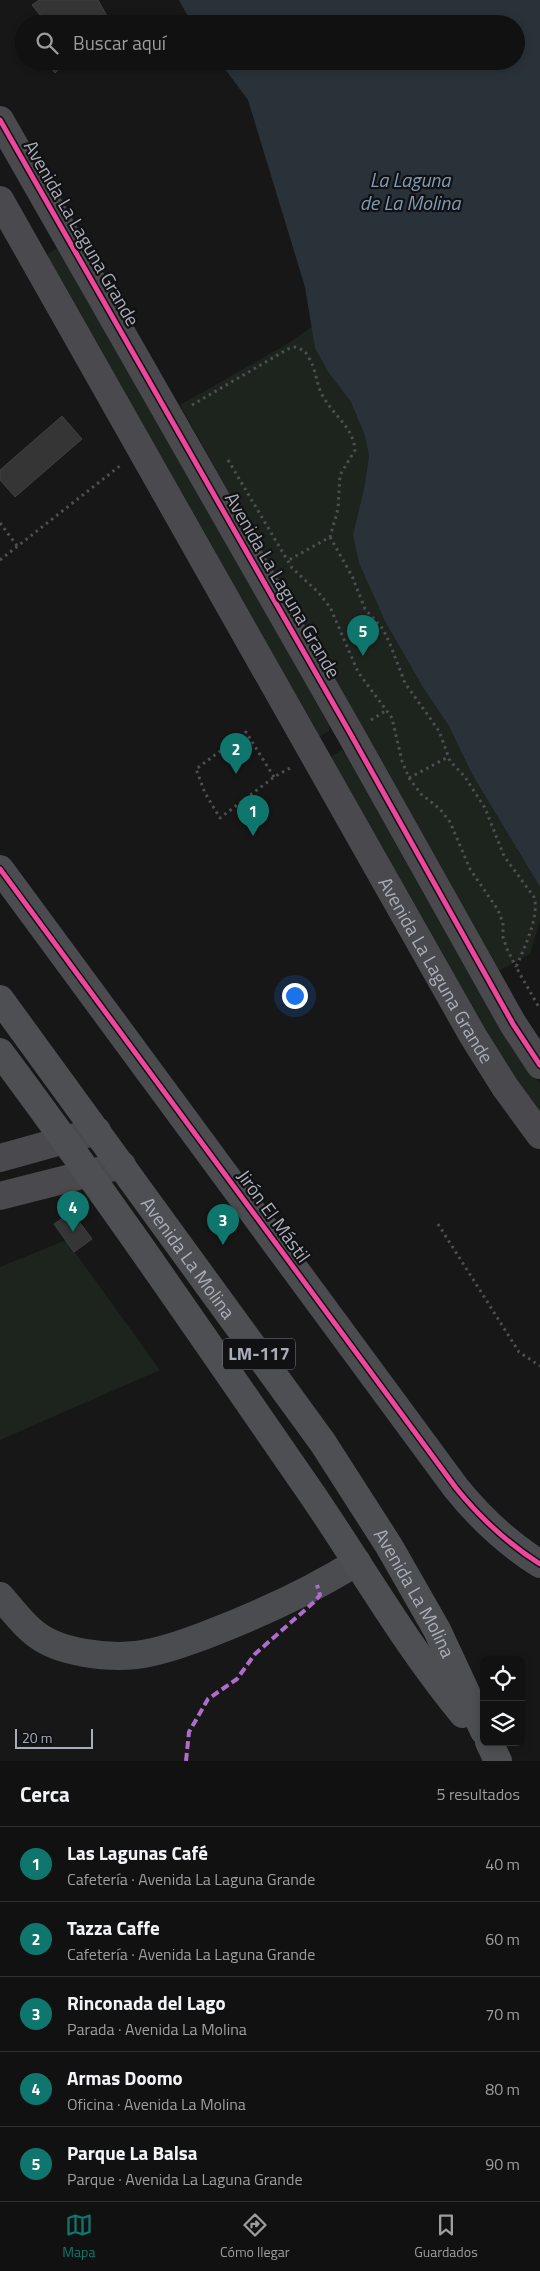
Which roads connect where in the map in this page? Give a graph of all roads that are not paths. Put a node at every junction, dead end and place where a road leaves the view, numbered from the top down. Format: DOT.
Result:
graph roads {
  1 [pos="0,120"];
  2 [pos="0,200"];
  3 [pos="65,233"];
  4 [pos="30,253"];
  5 [pos="0,869"];
  6 [pos="0,999"];
  7 [pos="0,1052"];
  8 [pos="540,1065"];
  9 [pos="97,1131"];
  10 [pos="540,1134"];
  11 [pos="66,1140"];
  12 [pos="0,1158"];
  13 [pos="122,1165"];
  14 [pos="90,1173"];
  15 [pos="0,1196"];
  16 [pos="356,1562"];
  17 [pos="540,1564"];
  18 [pos="0,1596"];
  19 [pos="480,1725"];
  20 [pos="480,1733"];
  1 -- 3 [label="street, Avenida La Laguna Grande"];
  2 -- 4 [label="street, Avenida La Laguna Grande"];
  3 -- 4 [label="street"];
  3 -- 8 [label="street, Avenida La Laguna Grande"];
  4 -- 10 [label="street, Avenida La Laguna Grande"];
  5 -- 17 [label="street, Jirón El Mástil"];
  6 -- 9 [label="main road, Avenida La Molina / LM-117"];
  7 -- 11 [label="main road, Avenida La Molina / LM-117"];
  9 -- 11 [label="street"];
  9 -- 13 [label="main road, Avenida La Molina / LM-117"];
  11 -- 12 [label="street"];
  11 -- 14 [label="main road, Avenida La Molina / LM-117"];
  13 -- 14 [label="street"];
  13 -- 19 [label="main road, Avenida La Molina / LM-117"];
  14 -- 15 [label="street"];
  14 -- 16 [label="main road, Avenida La Molina / LM-117"];
  16 -- 18 [label="street"];
  16 -- 20 [label="main road, Avenida La Molina / LM-117"];
}
